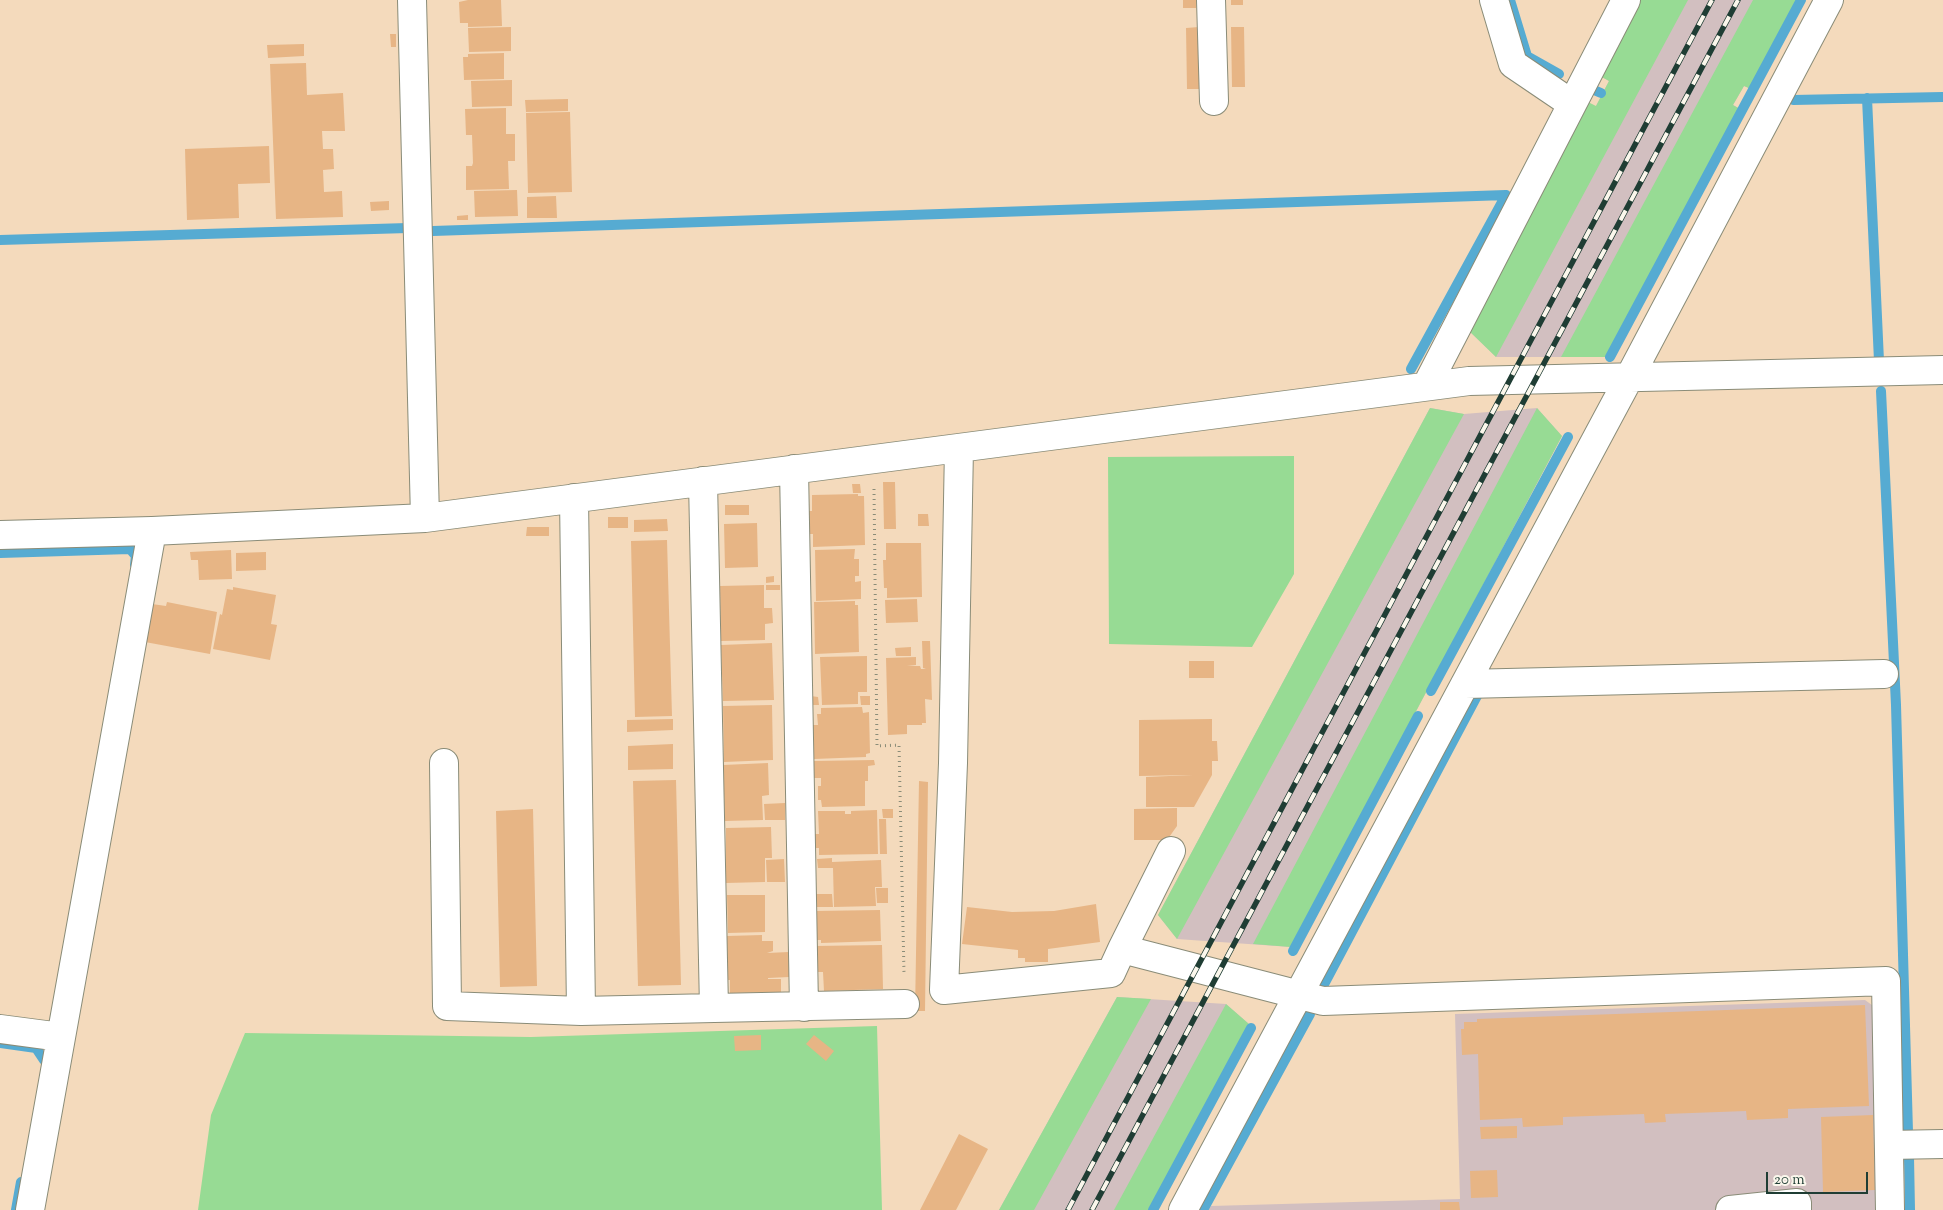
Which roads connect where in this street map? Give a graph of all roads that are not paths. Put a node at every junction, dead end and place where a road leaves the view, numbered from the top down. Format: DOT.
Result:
graph roads {
  1 [pos="412,0"];
  2 [pos="1211,0"];
  3 [pos="1494,0"];
  4 [pos="1626,0"];
  5 [pos="1829,0"];
  6 [pos="1214,101"];
  7 [pos="1572,104"];
  8 [pos="1943,370"];
  9 [pos="1629,378"];
  10 [pos="1427,386"];
  11 [pos="959,448"];
  12 [pos="794,469"];
  13 [pos="703,481"];
  14 [pos="574,498"];
  15 [pos="425,518"];
  16 [pos="152,531"];
  17 [pos="0,535"];
  18 [pos="1884,674"];
  19 [pos="1465,684"];
  20 [pos="444,763"];
  21 [pos="1172,851"];
  22 [pos="1122,949"];
  23 [pos="1299,994"];
  24 [pos="905,1004"];
  25 [pos="804,1006"];
  26 [pos="714,1008"];
  27 [pos="581,1011"];
  28 [pos="0,1029"];
  29 [pos="61,1037"];
  30 [pos="1943,1144"];
  31 [pos="1889,1145"];
  32 [pos="30,1210"];
  33 [pos="1183,1210"];
  34 [pos="1730,1210"];
  35 [pos="1797,1210"];
  36 [pos="1890,1210"];
  1 -- 15 [label="street"];
  2 -- 6 [label="street"];
  3 -- 7 [label="street"];
  4 -- 7 [label="street"];
  5 -- 9 [label="street"];
  7 -- 10 [label="street"];
  8 -- 9 [label="street"];
  9 -- 10 [label="street"];
  9 -- 19 [label="street"];
  10 -- 11 [label="street"];
  11 -- 12 [label="street"];
  11 -- 22 [label="street"];
  12 -- 13 [label="street"];
  12 -- 25 [label="street"];
  13 -- 14 [label="street"];
  13 -- 26 [label="street"];
  14 -- 15 [label="street"];
  14 -- 27 [label="street"];
  15 -- 16 [label="street"];
  16 -- 17 [label="street"];
  16 -- 29 [label="street"];
  18 -- 19 [label="street"];
  19 -- 23 [label="street"];
  20 -- 27 [label="street"];
  21 -- 22 [label="street"];
  22 -- 23 [label="street"];
  23 -- 31 [label="street"];
  23 -- 33 [label="street"];
  24 -- 25 [label="street"];
  25 -- 26 [label="street"];
  26 -- 27 [label="street"];
  28 -- 29 [label="street"];
  29 -- 32 [label="street"];
  30 -- 31 [label="street"];
  31 -- 36 [label="street"];
  34 -- 35 [label="street"];
}
